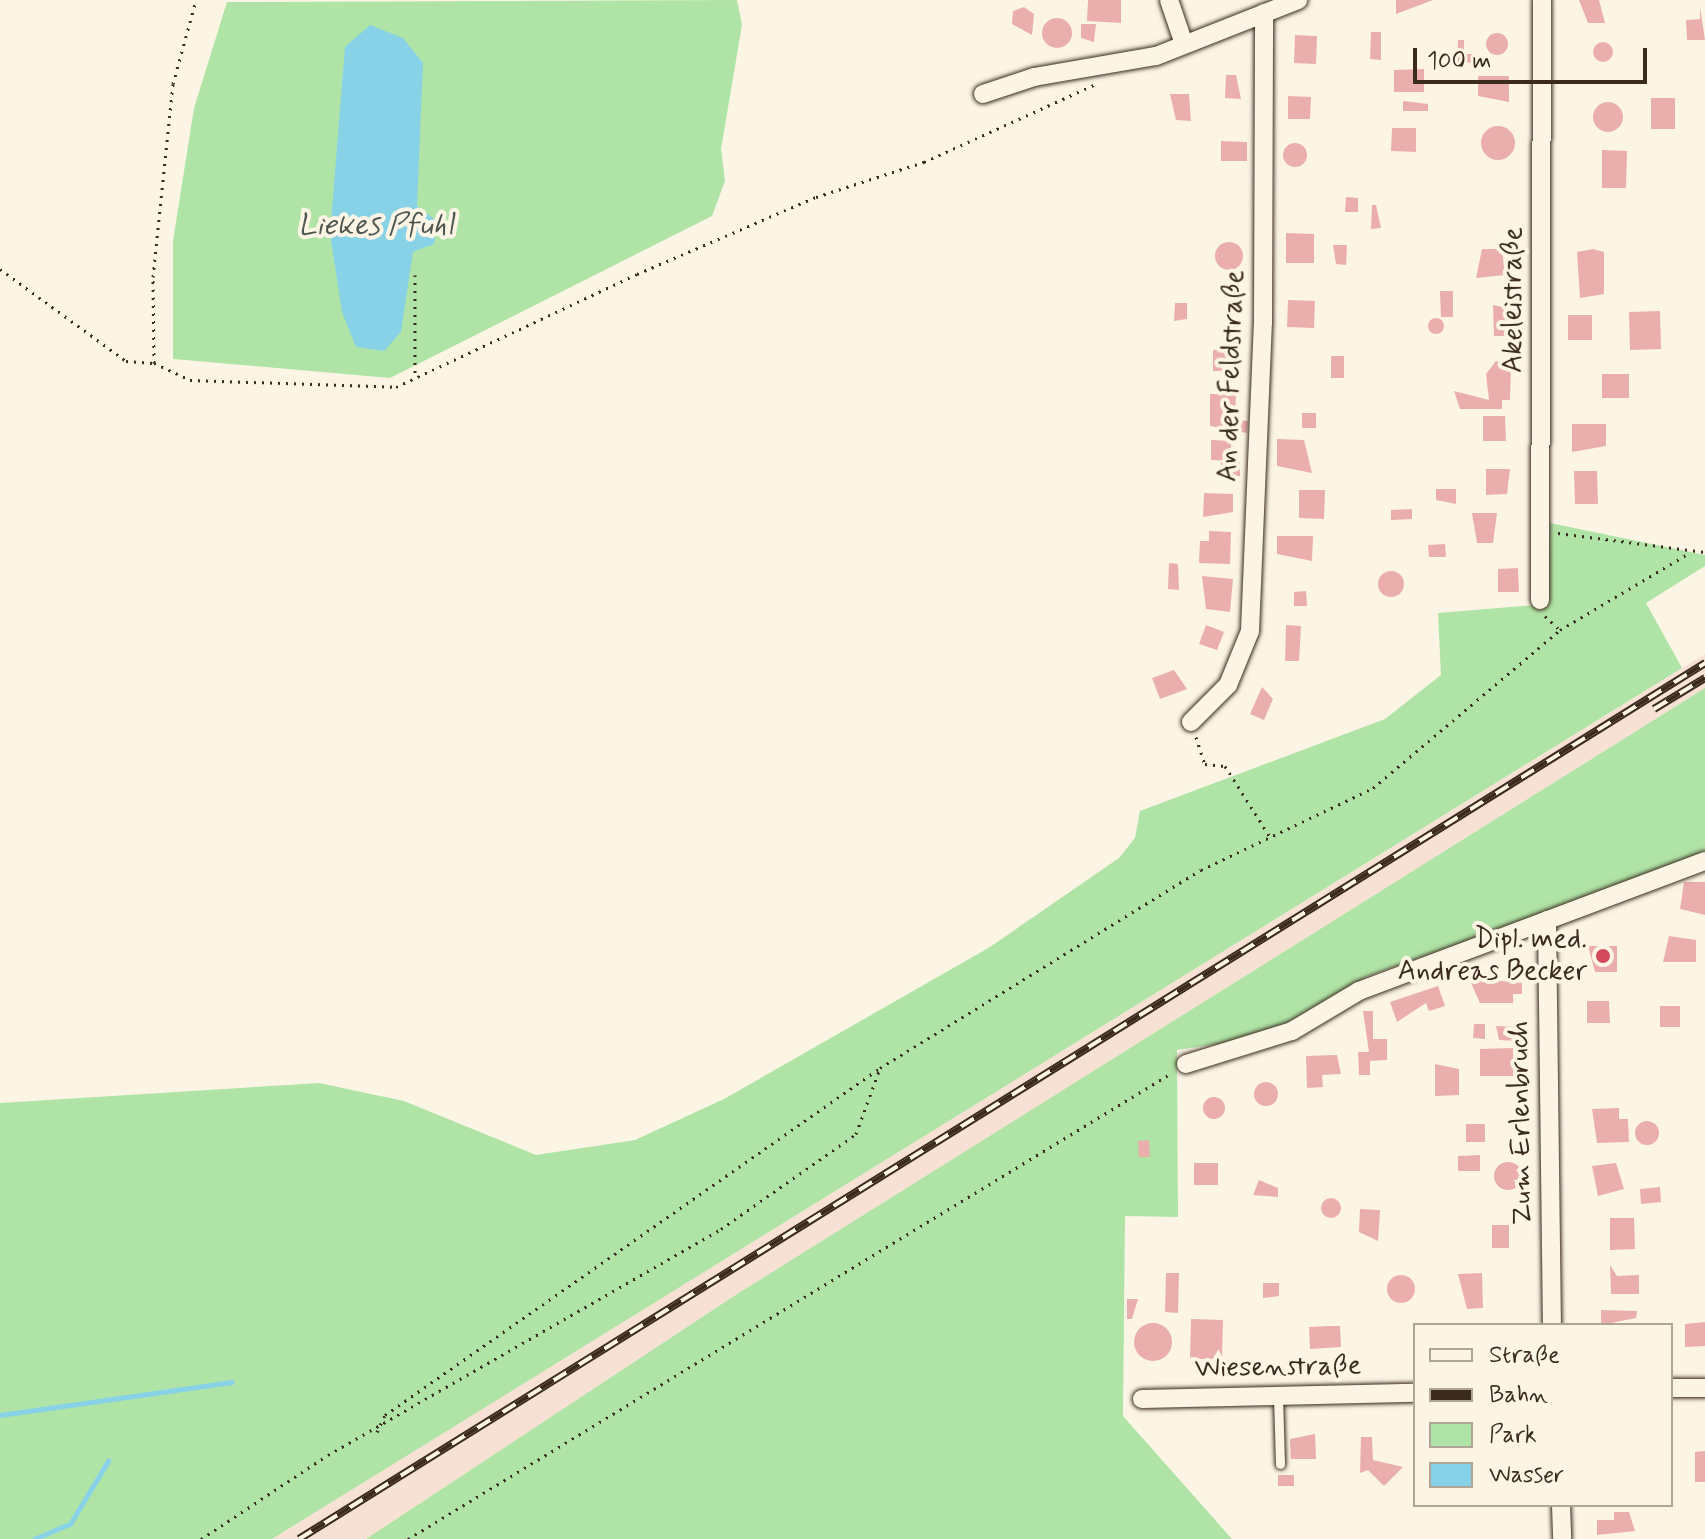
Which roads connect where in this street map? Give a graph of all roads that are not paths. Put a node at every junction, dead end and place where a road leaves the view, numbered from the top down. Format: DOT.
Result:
graph roads {
  1 [pos="1169,0"];
  2 [pos="1298,0"];
  3 [pos="1542,0"];
  4 [pos="1264,13"];
  5 [pos="1184,44"];
  6 [pos="983,94"];
  7 [pos="1540,600"];
  8 [pos="1191,722"];
  9 [pos="1705,861"];
  10 [pos="1547,920"];
  11 [pos="1186,1064"];
  12 [pos="1552,1323"];
  13 [pos="1673,1388"];
  14 [pos="1705,1388"];
  15 [pos="1413,1393"];
  16 [pos="1278,1396"];
  17 [pos="1142,1399"];
  18 [pos="1280,1464"];
  19 [pos="1561,1507"];
  20 [pos="1562,1539"];
  1 -- 5 [label="street"];
  2 -- 4 [label="street"];
  3 -- 7 [label="street, Akeleistraße"];
  4 -- 5 [label="street"];
  4 -- 8 [label="street, An der Feldstraße"];
  5 -- 6 [label="street"];
  9 -- 10 [label="street"];
  10 -- 11 [label="street"];
  10 -- 12 [label="street, Zum Erlenbruch"];
  13 -- 14 [label="street"];
  15 -- 16 [label="street, Wiesenstraße"];
  16 -- 17 [label="street, Wiesenstraße"];
  16 -- 18 [label="lane"];
  19 -- 20 [label="street"];
}
